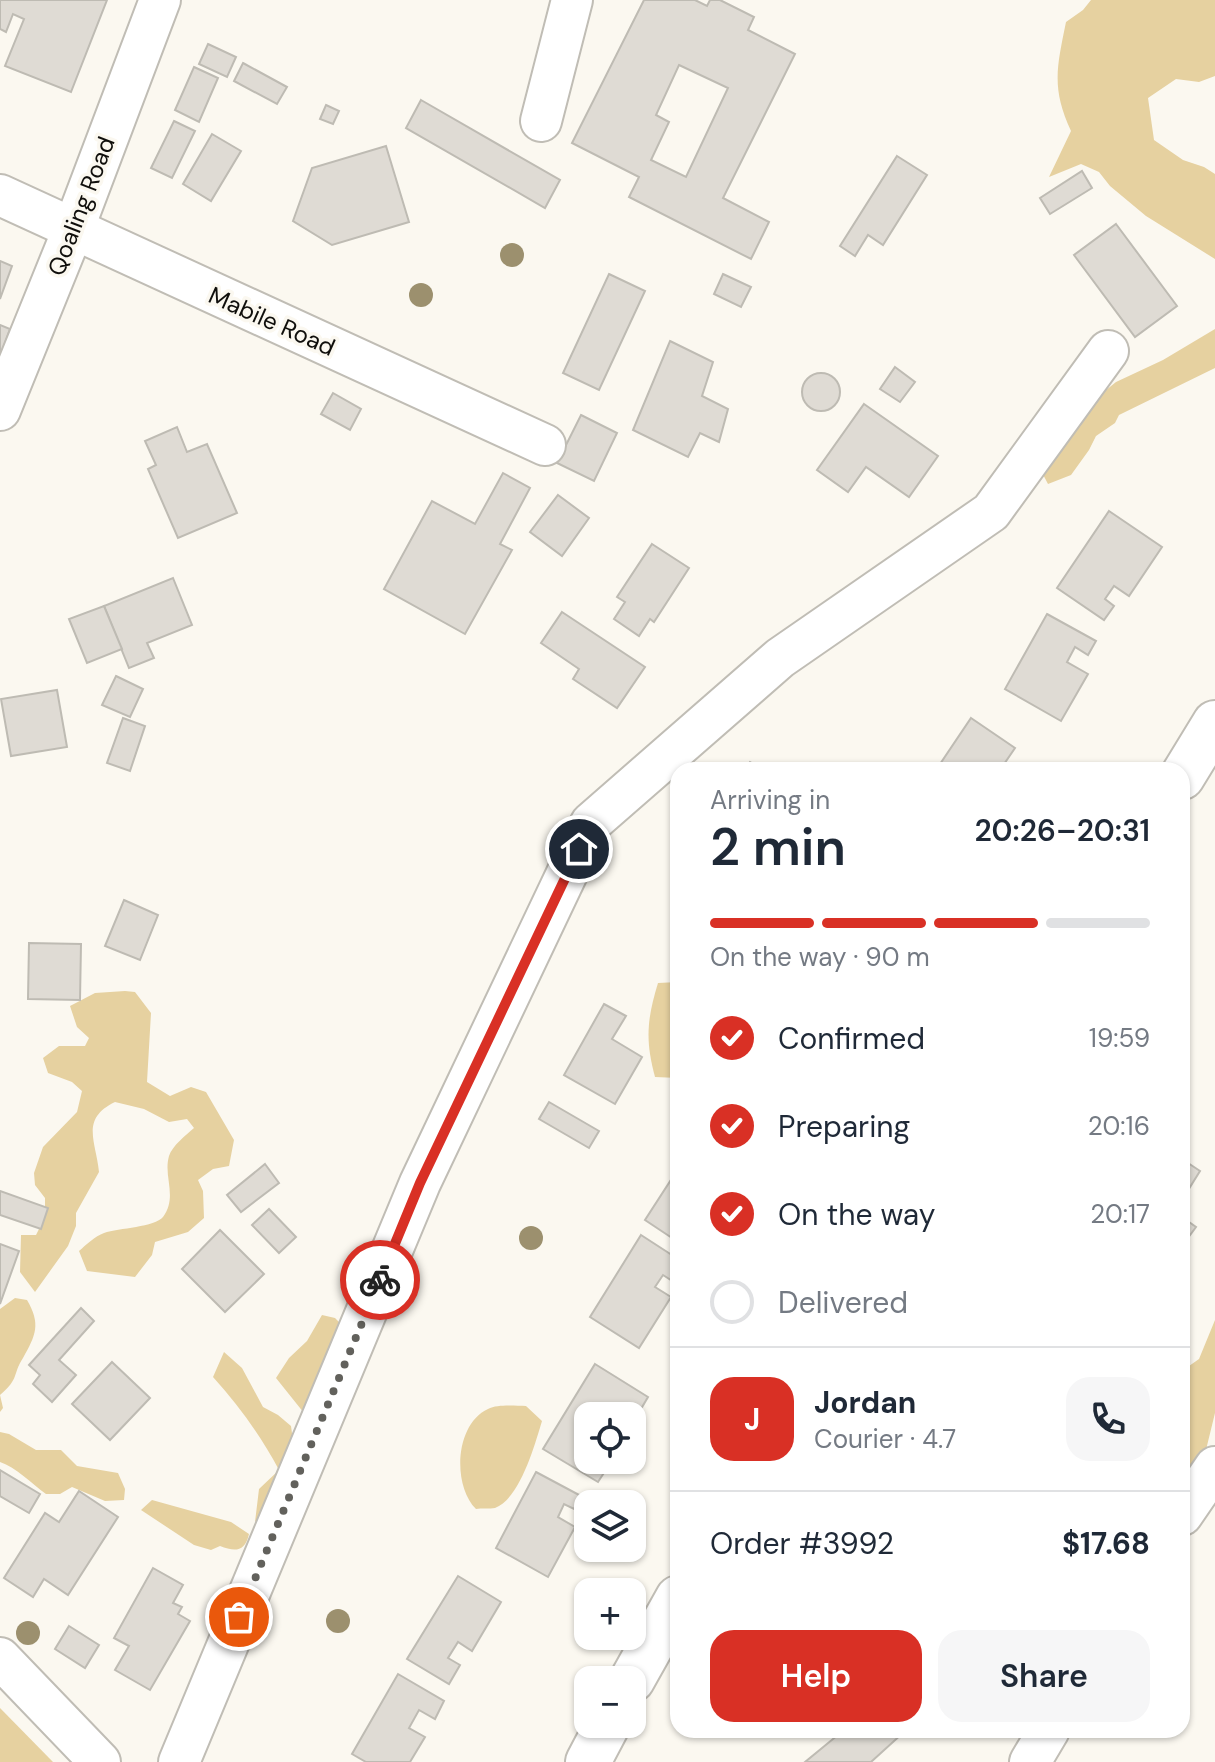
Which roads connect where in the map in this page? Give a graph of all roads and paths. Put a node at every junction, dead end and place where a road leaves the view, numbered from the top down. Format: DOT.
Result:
graph roads {
  1 [pos="160,0"];
  2 [pos="572,0"];
  3 [pos="541,121"];
  4 [pos="0,195"];
  5 [pos="73,230"];
  6 [pos="1108,351"];
  7 [pos="0,410"];
  8 [pos="545,445"];
  9 [pos="1215,723"];
  10 [pos="1190,764"];
  11 [pos="1215,1467"];
  12 [pos="1190,1503"];
  13 [pos="670,1612"];
  14 [pos="0,1658"];
  15 [pos="640,1666"];
  16 [pos="601,1738"];
  17 [pos="1044,1738"];
  18 [pos="100,1762"];
  19 [pos="179,1762"];
  20 [pos="588,1762"];
  21 [pos="1030,1762"];
  1 -- 5 [label="street, Qoaling Road"];
  2 -- 3 [label="street"];
  4 -- 5 [label="street, Mabile Road"];
  5 -- 7 [label="street, Qoaling Road"];
  5 -- 8 [label="street, Mabile Road"];
  6 -- 19 [label="street"];
  9 -- 10 [label="main road"];
  11 -- 12 [label="street"];
  13 -- 15 [label="main road"];
  14 -- 18 [label="street"];
  16 -- 20 [label="main road"];
  17 -- 21 [label="street"];
}
